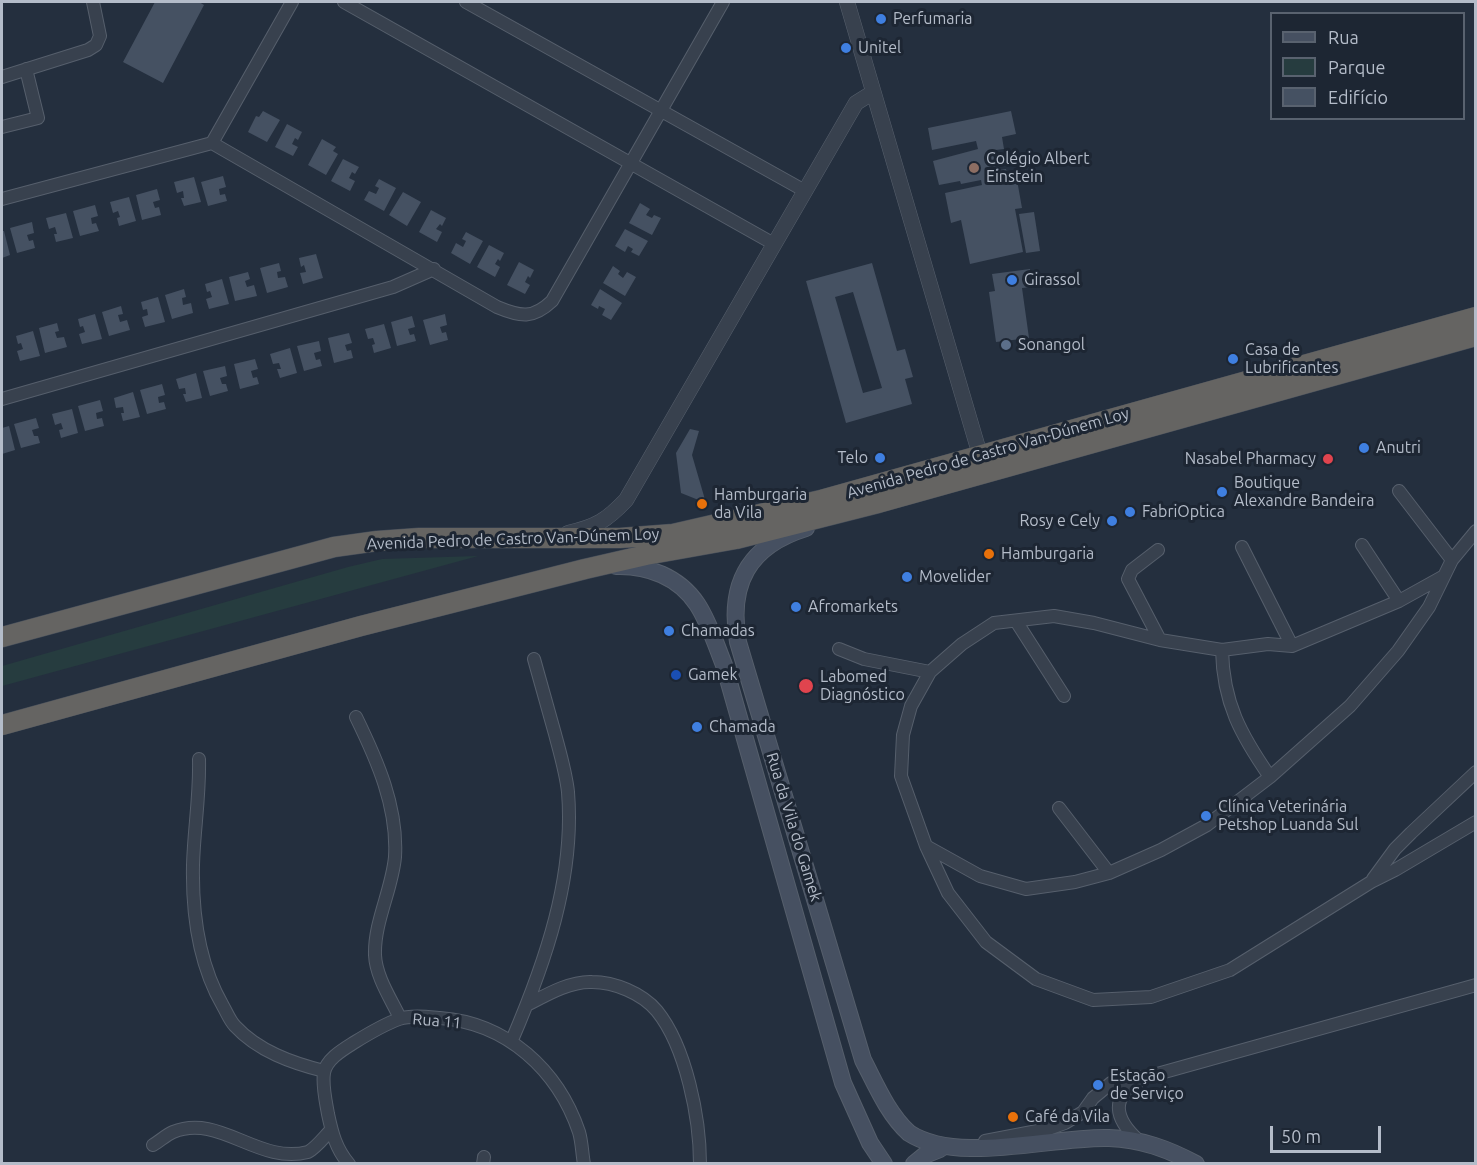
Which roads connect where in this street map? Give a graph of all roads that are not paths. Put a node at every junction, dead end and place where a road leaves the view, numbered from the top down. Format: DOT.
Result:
graph roads {
  1 [pos="93,2"];
  2 [pos="292,2"];
  3 [pos="344,2"];
  4 [pos="466,2"];
  5 [pos="723,2"];
  6 [pos="847,2"];
  7 [pos="26,69"];
  8 [pos="2,77"];
  9 [pos="872,93"];
  10 [pos="661,111"];
  11 [pos="2,127"];
  12 [pos="212,143"];
  13 [pos="631,163"];
  14 [pos="805,191"];
  15 [pos="2,199"];
  16 [pos="774,244"];
  17 [pos="434,269"];
  18 [pos="1476,317"];
  19 [pos="1476,336"];
  20 [pos="2,399"];
  21 [pos="980,455"];
  22 [pos="1399,491"];
  23 [pos="831,516"];
  24 [pos="1476,531"];
  25 [pos="523,539"];
  26 [pos="1362,546"];
  27 [pos="1242,547"];
  28 [pos="1158,550"];
  29 [pos="1452,560"];
  30 [pos="585,569"];
  31 [pos="1444,576"];
  32 [pos="1399,601"];
  33 [pos="1017,621"];
  34 [pos="2,637"];
  35 [pos="1160,640"];
  36 [pos="1292,646"];
  37 [pos="838,649"];
  38 [pos="1222,650"];
  39 [pos="534,659"];
  40 [pos="930,672"];
  41 [pos="1064,696"];
  42 [pos="356,717"];
  43 [pos="2,725"];
  44 [pos="199,759"];
  45 [pos="1476,772"];
  46 [pos="1270,777"];
  47 [pos="1059,808"];
  48 [pos="1476,822"];
  49 [pos="926,846"];
  50 [pos="1108,873"];
  51 [pos="1371,882"];
  52 [pos="1476,985"];
  53 [pos="527,1005"];
  54 [pos="400,1018"];
  55 [pos="512,1041"];
  56 [pos="324,1071"];
  57 [pos="1150,1076"];
  58 [pos="331,1130"];
  59 [pos="1138,1140"];
  60 [pos="153,1145"];
  61 [pos="940,1149"];
  62 [pos="997,1152"];
  63 [pos="1014,1161"];
  64 [pos="349,1164"];
  65 [pos="584,1164"];
  66 [pos="700,1164"];
  67 [pos="884,1164"];
  68 [pos="914,1164"];
  69 [pos="1196,1164"];
  1 -- 7 [label="street"];
  2 -- 12 [label="street"];
  3 -- 13 [label="street"];
  4 -- 10 [label="street"];
  5 -- 10 [label="street"];
  6 -- 9 [label="street"];
  7 -- 8 [label="street"];
  7 -- 11 [label="street"];
  9 -- 14 [label="street"];
  9 -- 21 [label="street"];
  10 -- 13 [label="street"];
  10 -- 14 [label="street"];
  12 -- 15 [label="street"];
  12 -- 17 [label="street"];
  13 -- 16 [label="street"];
  13 -- 17 [label="street"];
  14 -- 16 [label="street"];
  16 -- 25 [label="street"];
  17 -- 20 [label="street"];
  18 -- 21 [label="highway, Avenida Pedro de Castro Van-Dúnem Loy"];
  19 -- 23 [label="highway, Avenida Pedro de Castro Van-Dúnem Loy"];
  21 -- 25 [label="highway, Avenida Pedro de Castro Van-Dúnem Loy"];
  22 -- 29 [label="street"];
  23 -- 30 [label="highway, Avenida Pedro de Castro Van-Dúnem Loy"];
  23 -- 61 [label="main road, Rua da Vila do Gamek"];
  24 -- 29 [label="street"];
  25 -- 34 [label="highway, Avenida Pedro de Castro Van-Dúnem Loy"];
  26 -- 32 [label="street"];
  27 -- 36 [label="street"];
  28 -- 35 [label="street"];
  29 -- 31 [label="street"];
  30 -- 43 [label="highway, Avenida Pedro de Castro Van-Dúnem Loy"];
  30 -- 67 [label="main road, Rua da Vila do Gamek"];
  31 -- 32 [label="street"];
  31 -- 46 [label="street"];
  32 -- 36 [label="street"];
  33 -- 35 [label="street"];
  33 -- 40 [label="street"];
  33 -- 41 [label="street"];
  35 -- 38 [label="street"];
  36 -- 38 [label="street"];
  37 -- 40 [label="street"];
  38 -- 46 [label="street"];
  39 -- 53 [label="street"];
  40 -- 49 [label="street"];
  42 -- 54 [label="street"];
  44 -- 56 [label="street"];
  45 -- 51 [label="street"];
  46 -- 50 [label="street"];
  47 -- 50 [label="street"];
  48 -- 51 [label="street"];
  49 -- 50 [label="street"];
  49 -- 51 [label="street"];
  52 -- 57 [label="street"];
  53 -- 55 [label="street"];
  53 -- 66 [label="street"];
  54 -- 55 [label="street, Rua 11"];
  54 -- 56 [label="street, Rua 11"];
  55 -- 65 [label="street, Rua 11"];
  56 -- 58 [label="street"];
  57 -- 59 [label="street"];
  57 -- 61 [label="street"];
  58 -- 60 [label="street"];
  58 -- 64 [label="street"];
  59 -- 62 [label="main road, Rua da Vila do Gamek"];
  59 -- 69 [label="main road, Rua da Vila do Gamek"];
  61 -- 62 [label="main road, Rua da Vila do Gamek"];
  61 -- 68 [label="main road"];
  62 -- 63 [label="main road, Rua da Vila do Gamek"];
}
